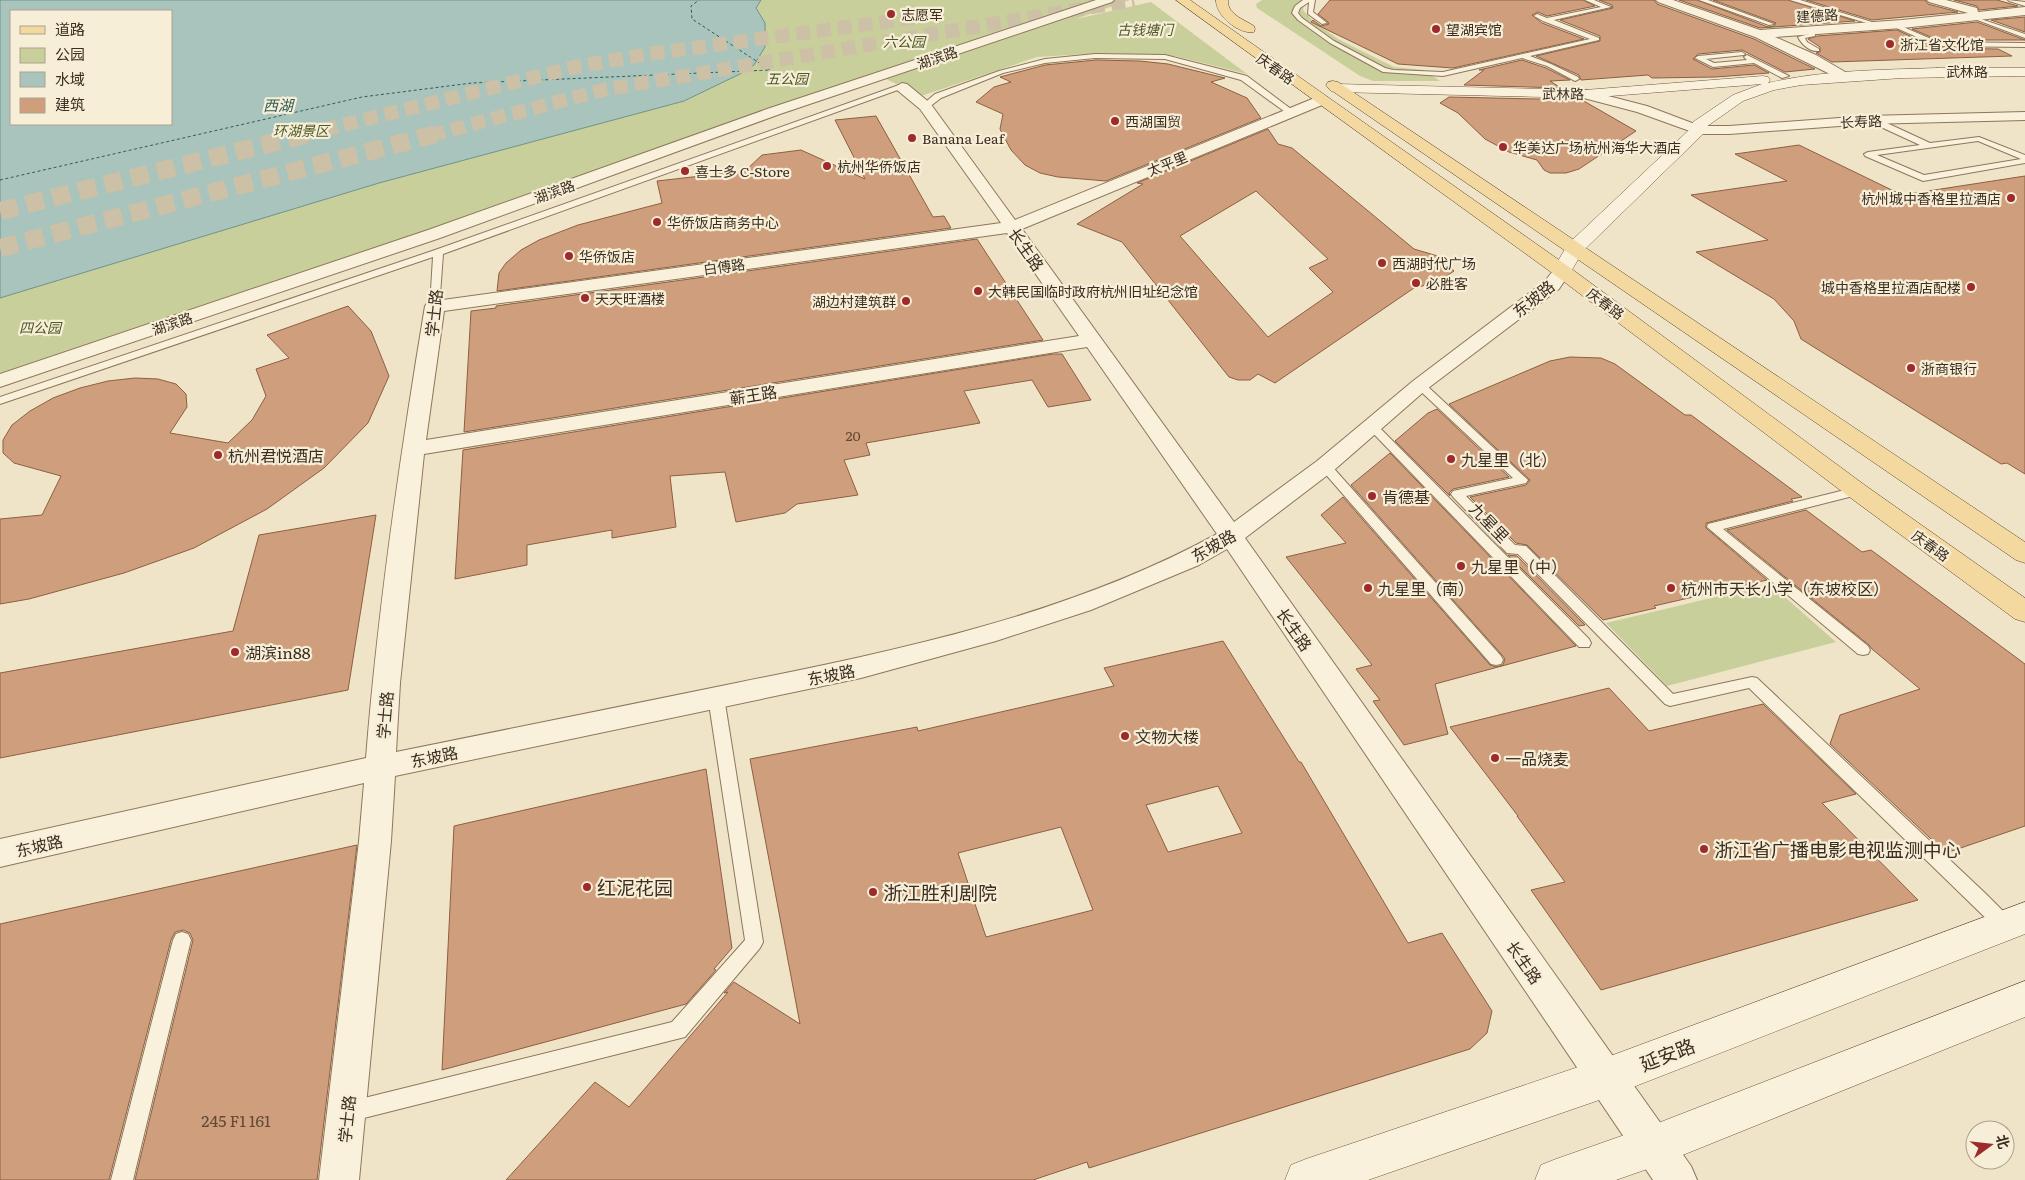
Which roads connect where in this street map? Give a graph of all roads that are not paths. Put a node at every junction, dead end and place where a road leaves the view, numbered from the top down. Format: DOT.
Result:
graph roads {
  1 [pos="1108,0"];
  2 [pos="1182,0"];
  3 [pos="1222,0"];
  4 [pos="1307,0"];
  5 [pos="1312,0"];
  6 [pos="1588,0"];
  7 [pos="1662,0"];
  8 [pos="1793,0"];
  9 [pos="1933,0"];
  10 [pos="2011,0"];
  11 [pos="1701,6"];
  12 [pos="1727,8"];
  13 [pos="2023,10"];
  14 [pos="1989,15"];
  15 [pos="1537,16"];
  16 [pos="1974,16"];
  17 [pos="1545,20"];
  18 [pos="1324,22"];
  19 [pos="1771,24"];
  20 [pos="1888,25"];
  21 [pos="1759,34"];
  22 [pos="1260,36"];
  23 [pos="1813,36"];
  24 [pos="2025,36"];
  25 [pos="2025,45"];
  26 [pos="1726,47"];
  27 [pos="1791,49"];
  28 [pos="1742,54"];
  29 [pos="1523,56"];
  30 [pos="1756,61"];
  31 [pos="2025,72"];
  32 [pos="1842,76"];
  33 [pos="1787,78"];
  34 [pos="1575,79"];
  35 [pos="1330,83"];
  36 [pos="902,87"];
  37 [pos="1585,94"];
  38 [pos="1322,100"];
  39 [pos="1625,104"];
  40 [pos="925,106"];
  41 [pos="1291,112"];
  42 [pos="2025,116"];
  43 [pos="1873,120"];
  44 [pos="1698,130"];
  45 [pos="1684,143"];
  46 [pos="1930,146"];
  47 [pos="2025,160"];
  48 [pos="1012,227"];
  49 [pos="1575,248"];
  50 [pos="438,252"];
  51 [pos="1562,271"];
  52 [pos="435,306"];
  53 [pos="1092,340"];
  54 [pos="0,381"];
  55 [pos="1420,385"];
  56 [pos="0,401"];
  57 [pos="1372,426"];
  58 [pos="413,449"];
  59 [pos="1325,466"];
  60 [pos="1857,491"];
  61 [pos="1231,536"];
  62 [pos="2025,554"];
  63 [pos="2025,612"];
  64 [pos="1584,643"];
  65 [pos="1863,650"];
  66 [pos="1496,660"];
  67 [pos="716,697"];
  68 [pos="380,768"];
  69 [pos="0,854"];
  70 [pos="2015,922"];
  71 [pos="182,940"];
  72 [pos="2025,998"];
  73 [pos="1606,1078"];
  74 [pos="347,1112"];
  75 [pos="1653,1146"];
  76 [pos="122,1180"];
  77 [pos="339,1180"];
  78 [pos="1306,1180"];
  79 [pos="1556,1180"];
  80 [pos="1677,1180"];
  1 -- 54 [label="street, 湖滨路"];
  2 -- 38 [label="main road, 庆春路"];
  3 -- 22 [label="main road, 庆春路"];
  4 -- 29 [label="lane"];
  5 -- 18 [label="lane"];
  6 -- 17 [label="lane"];
  7 -- 11 [label="street"];
  8 -- 20 [label="lane"];
  9 -- 14 [label="street"];
  10 -- 13 [label="lane"];
  11 -- 12 [label="lane"];
  11 -- 12 [label="lane"];
  11 -- 21 [label="street"];
  12 -- 19 [label="lane"];
  13 -- 14 [label="street, 建德路"];
  14 -- 16 [label="street, 建德路"];
  15 -- 17 [label="lane"];
  16 -- 20 [label="street, 建德路"];
  16 -- 24 [label="lane"];
  17 -- 29 [label="lane"];
  20 -- 21 [label="street, 建德路"];
  20 -- 25 [label="lane"];
  21 -- 27 [label="street"];
  23 -- 27 [label="lane"];
  26 -- 28 [label="lane"];
  27 -- 32 [label="street"];
  28 -- 30 [label="lane"];
  28 -- 30 [label="lane"];
  29 -- 34 [label="lane"];
  30 -- 33 [label="lane"];
  31 -- 32 [label="street, 武林路"];
  32 -- 33 [label="street, 武林路"];
  33 -- 37 [label="street, 武林路"];
  33 -- 44 [label="street, 武林路"];
  35 -- 37 [label="street, 武林路"];
  35 -- 49 [label="main road, 庆春路"];
  36 -- 40 [label="street, 长生路"];
  36 -- 50 [label="lane"];
  37 -- 39 [label="street"];
  38 -- 41 [label="street, 太平里"];
  38 -- 51 [label="main road, 庆春路"];
  39 -- 44 [label="street, 长寿路"];
  39 -- 45 [label="street"];
  40 -- 41 [label="lane"];
  40 -- 48 [label="street, 长生路"];
  41 -- 48 [label="street, 太平里"];
  42 -- 43 [label="street, 长寿路"];
  43 -- 44 [label="street, 长寿路"];
  43 -- 46 [label="lane"];
  44 -- 45 [label="street, 武林路"];
  45 -- 49 [label="street, 武林路"];
  46 -- 47 [label="lane"];
  46 -- 47 [label="lane"];
  48 -- 52 [label="street, 白傅路"];
  48 -- 53 [label="street, 长生路"];
  49 -- 51 [label="street, 武林路"];
  49 -- 62 [label="main road, 庆春路"];
  50 -- 52 [label="lane, 学士路"];
  50 -- 56 [label="lane"];
  51 -- 55 [label="street, 东坡路"];
  51 -- 60 [label="main road, 庆春路"];
  52 -- 58 [label="street, 学士路"];
  53 -- 58 [label="street, 蕲王路"];
  53 -- 61 [label="street, 长生路"];
  55 -- 57 [label="street, 东坡路"];
  55 -- 70 [label="lane"];
  57 -- 59 [label="street, 东坡路"];
  57 -- 64 [label="lane, 九星里"];
  58 -- 68 [label="street, 学士路"];
  59 -- 61 [label="street, 东坡路"];
  59 -- 66 [label="lane"];
  60 -- 63 [label="main road, 庆春路"];
  60 -- 65 [label="lane"];
  61 -- 67 [label="street, 东坡路"];
  61 -- 73 [label="street, 长生路"];
  67 -- 68 [label="street, 东坡路"];
  67 -- 74 [label="lane"];
  68 -- 69 [label="street, 东坡路"];
  68 -- 74 [label="street, 学士路"];
  70 -- 73 [label="street, 延安路"];
  71 -- 76 [label="lane"];
  72 -- 75 [label="street"];
  73 -- 75 [label="street, 长生路"];
  73 -- 78 [label="street, 延安路"];
  74 -- 77 [label="street, 学士路"];
  75 -- 79 [label="street"];
  75 -- 80 [label="street, 长生路"];
}
